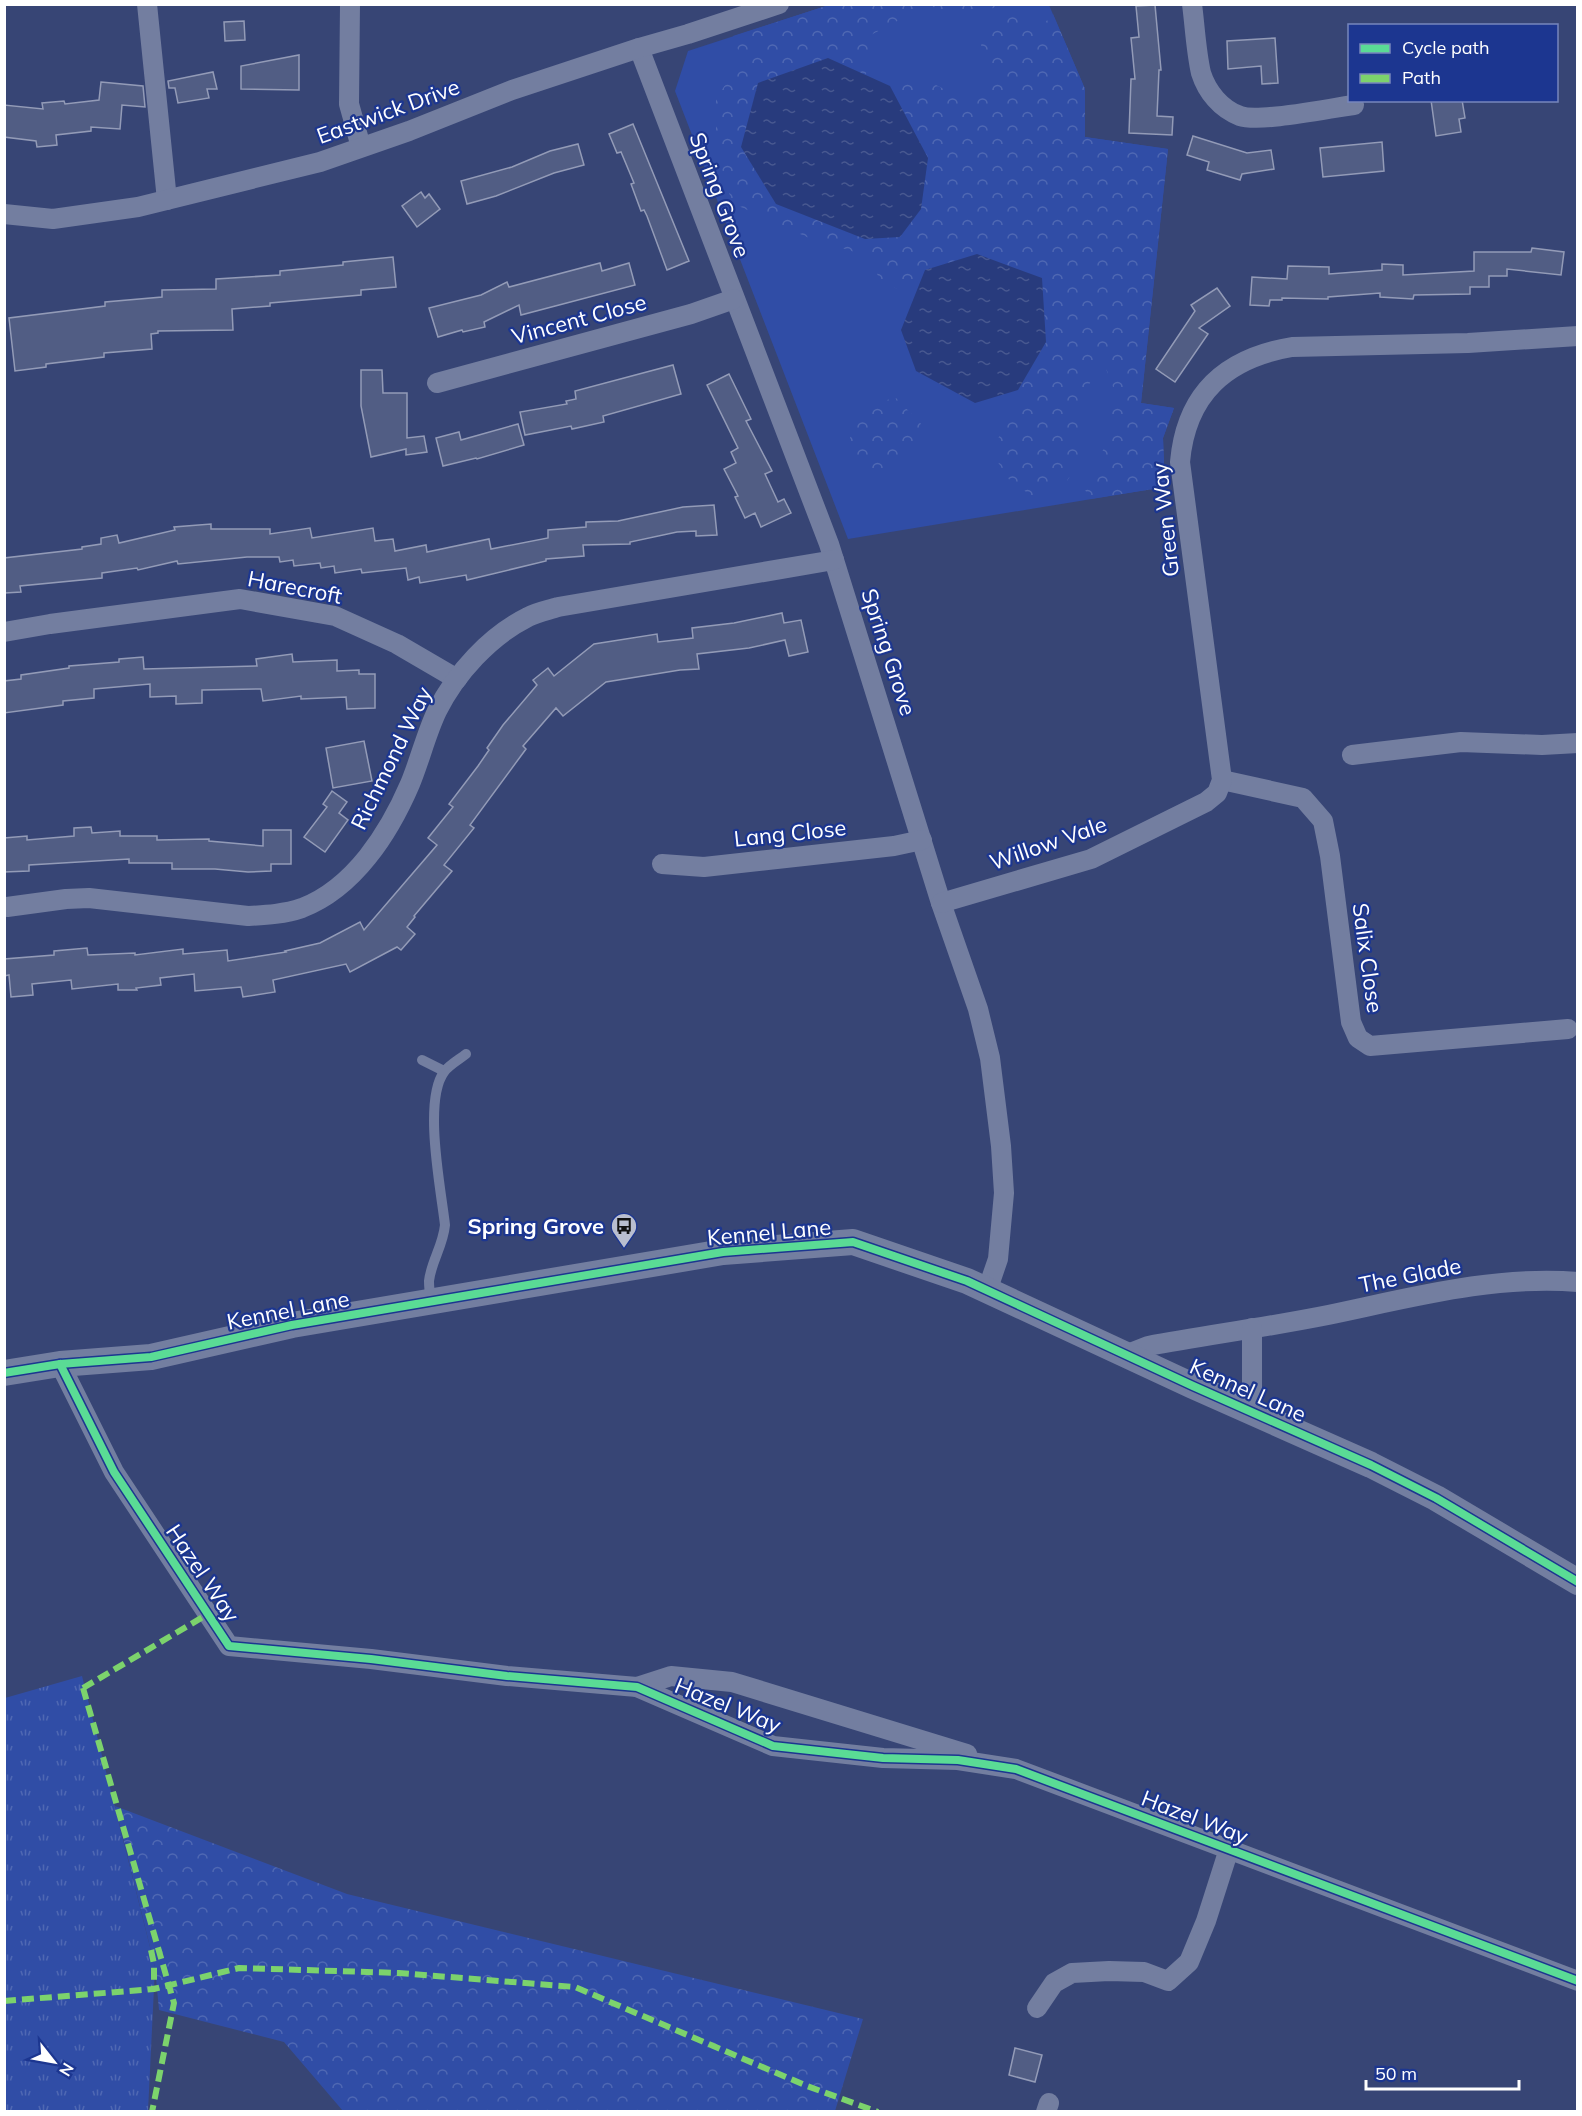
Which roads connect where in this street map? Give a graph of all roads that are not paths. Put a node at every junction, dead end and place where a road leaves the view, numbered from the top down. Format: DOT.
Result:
graph roads {
  1 [pos="147,4"];
  2 [pos="350,4"];
  3 [pos="779,4"];
  4 [pos="1192,4"];
  5 [pos="639,48"];
  6 [pos="1354,105"];
  7 [pos="361,147"];
  8 [pos="167,200"];
  9 [pos="4,214"];
  10 [pos="734,299"];
  11 [pos="1578,336"];
  12 [pos="437,383"];
  13 [pos="834,560"];
  14 [pos="4,633"];
  15 [pos="457,679"];
  16 [pos="1578,743"];
  17 [pos="1352,755"];
  18 [pos="1222,780"];
  19 [pos="922,840"];
  20 [pos="662,864"];
  21 [pos="941,903"];
  22 [pos="7,907"];
  23 [pos="1568,1029"];
  24 [pos="466,1054"];
  25 [pos="422,1060"];
  26 [pos="444,1071"];
  27 [pos="1578,1282"];
  28 [pos="987,1291"];
  29 [pos="431,1301"];
  30 [pos="1252,1328"];
  31 [pos="1125,1354"];
  32 [pos="60,1364"];
  33 [pos="4,1373"];
  34 [pos="1252,1412"];
  35 [pos="1578,1582"];
  36 [pos="637,1687"];
  37 [pos="1016,1769"];
  38 [pos="1229,1849"];
  39 [pos="1578,1981"];
  40 [pos="1037,2008"];
  1 -- 8 [label="street"];
  2 -- 7 [label="street"];
  3 -- 5 [label="street, Eastwick Drive"];
  4 -- 6 [label="street"];
  5 -- 7 [label="street, Eastwick Drive"];
  5 -- 10 [label="street, Spring Grove"];
  7 -- 8 [label="street, Eastwick Drive"];
  8 -- 9 [label="street, Eastwick Drive"];
  10 -- 12 [label="street, Vincent Close"];
  10 -- 13 [label="street, Spring Grove"];
  11 -- 18 [label="street, Green Way"];
  13 -- 15 [label="street, Richmond Way"];
  13 -- 19 [label="street, Spring Grove"];
  14 -- 15 [label="street, Harecroft"];
  15 -- 22 [label="street, Richmond Way"];
  16 -- 17 [label="street"];
  18 -- 21 [label="street, Willow Vale"];
  18 -- 23 [label="street, Salix Close"];
  19 -- 20 [label="street, Lang Close"];
  19 -- 21 [label="street, Spring Grove"];
  21 -- 28 [label="street, Spring Grove"];
  24 -- 26 [label="lane"];
  25 -- 26 [label="lane"];
  26 -- 29 [label="lane"];
  27 -- 30 [label="street, The Glade"];
  28 -- 29 [label="street, Kennel Lane"];
  28 -- 31 [label="street, Kennel Lane"];
  29 -- 32 [label="street, Kennel Lane"];
  30 -- 31 [label="street, The Glade"];
  30 -- 34 [label="street"];
  31 -- 34 [label="street, Kennel Lane"];
  32 -- 33 [label="street, Kennel Lane"];
  32 -- 36 [label="street, Hazel Way"];
  34 -- 35 [label="street, Kennel Lane"];
  36 -- 37 [label="street, Hazel Way"];
  36 -- 37 [label="street, Hazel Way"];
  37 -- 38 [label="street, Hazel Way"];
  38 -- 39 [label="street, Hazel Way"];
  38 -- 40 [label="street"];
}
